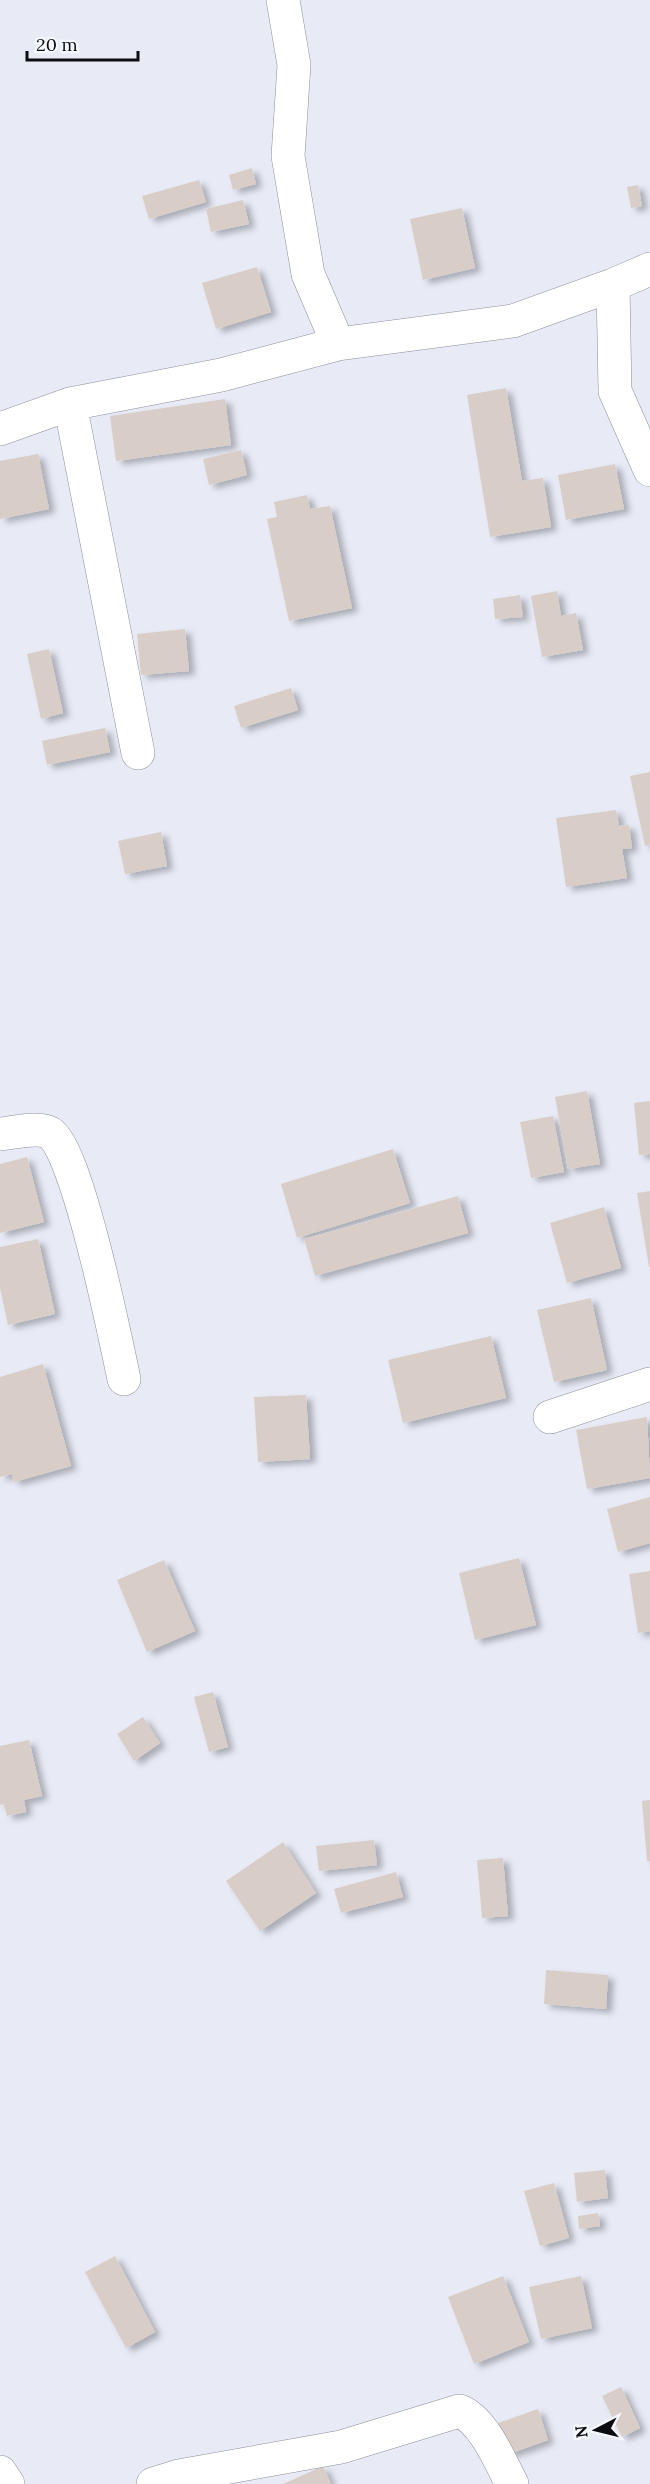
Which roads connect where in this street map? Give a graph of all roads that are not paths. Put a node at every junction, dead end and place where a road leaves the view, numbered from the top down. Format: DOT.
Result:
graph roads {
  1 [pos="283,0"];
  2 [pos="650,269"];
  3 [pos="613,285"];
  4 [pos="338,344"];
  5 [pos="70,404"];
  6 [pos="0,429"];
  7 [pos="650,470"];
  8 [pos="138,753"];
  9 [pos="0,1134"];
  10 [pos="124,1379"];
  11 [pos="650,1384"];
  12 [pos="550,1418"];
  13 [pos="0,2472"];
  14 [pos="8,2484"];
  15 [pos="153,2484"];
  16 [pos="512,2484"];
  1 -- 4 [label="street"];
  2 -- 3 [label="street"];
  3 -- 4 [label="street"];
  3 -- 7 [label="street"];
  4 -- 5 [label="street"];
  5 -- 6 [label="street"];
  5 -- 8 [label="street"];
  9 -- 10 [label="street"];
  11 -- 12 [label="street"];
  13 -- 14 [label="street"];
  15 -- 16 [label="street"];
}
